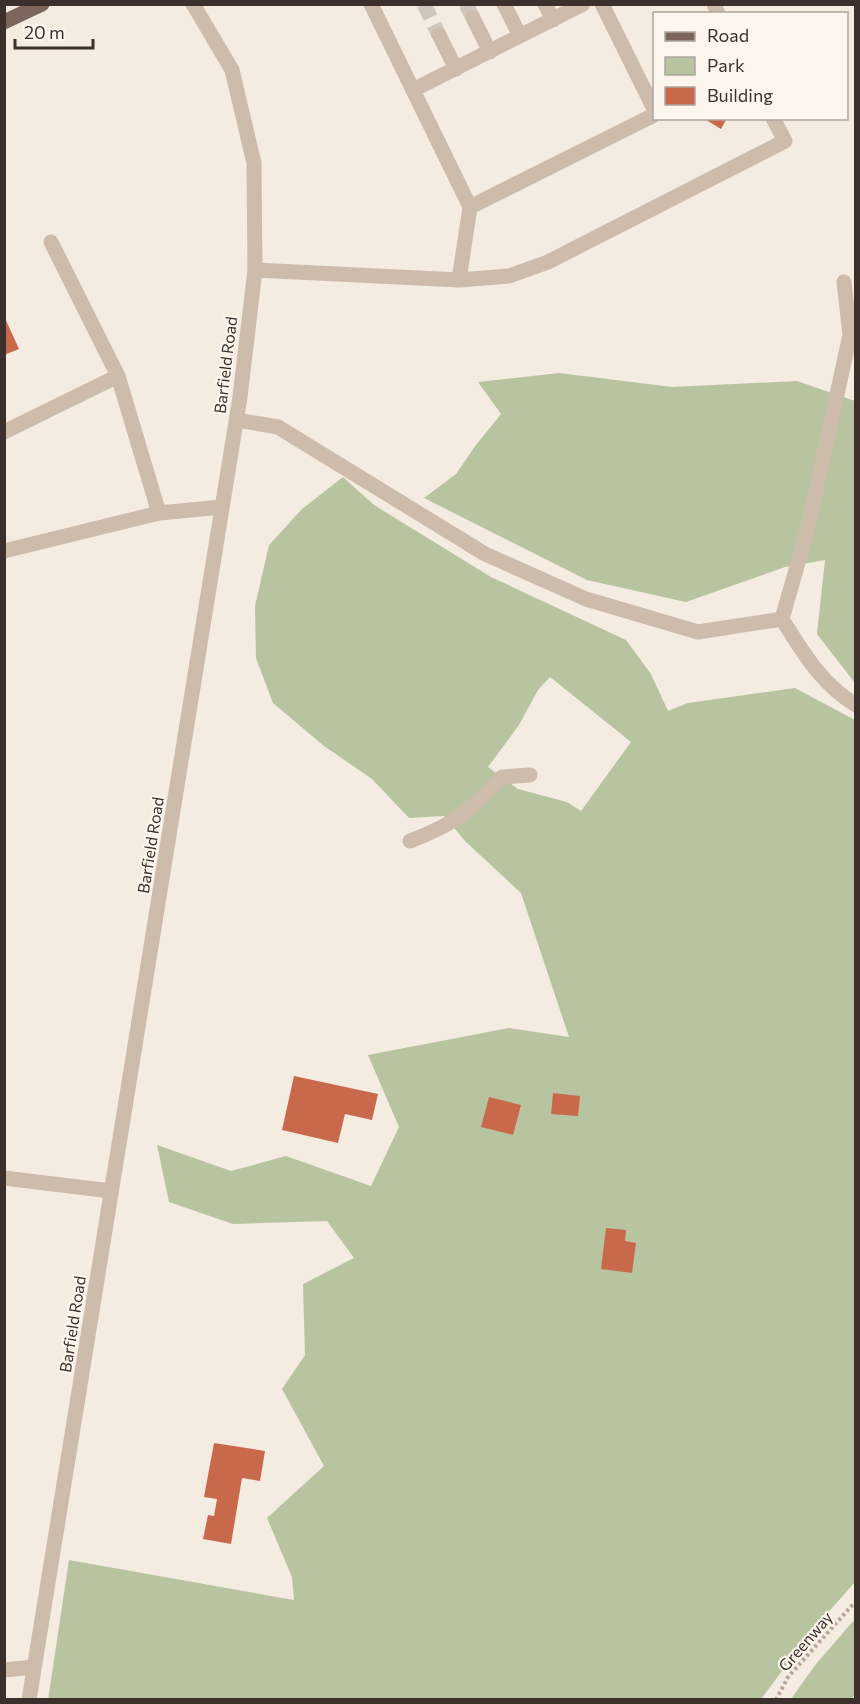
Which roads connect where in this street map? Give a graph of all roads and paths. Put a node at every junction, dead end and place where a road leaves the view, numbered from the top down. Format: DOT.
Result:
graph roads {
  1 [pos="42,4"];
  2 [pos="193,4"];
  3 [pos="371,4"];
  4 [pos="504,4"];
  5 [pos="545,4"];
  6 [pos="583,4"];
  7 [pos="602,4"];
  8 [pos="473,18"];
  9 [pos="553,20"];
  10 [pos="4,22"];
  11 [pos="439,35"];
  12 [pos="520,36"];
  13 [pos="490,52"];
  14 [pos="456,69"];
  15 [pos="413,90"];
  16 [pos="653,107"];
  17 [pos="653,116"];
  18 [pos="774,120"];
  19 [pos="471,207"];
  20 [pos="51,242"];
  21 [pos="255,270"];
  22 [pos="459,280"];
  23 [pos="844,282"];
  24 [pos="118,376"];
  25 [pos="237,420"];
  26 [pos="4,432"];
  27 [pos="222,507"];
  28 [pos="159,513"];
  29 [pos="4,551"];
  30 [pos="782,619"];
  31 [pos="855,705"];
  32 [pos="530,775"];
  33 [pos="410,841"];
  34 [pos="4,1178"];
  35 [pos="111,1191"];
  36 [pos="855,1600"];
  37 [pos="34,1667"];
  38 [pos="4,1670"];
  39 [pos="29,1700"];
  40 [pos="776,1700"];
  1 -- 10 [label="main road"];
  2 -- 21 [label="street, Barfield Road"];
  3 -- 15 [label="street"];
  4 -- 12 [label="street"];
  5 -- 9 [label="street"];
  6 -- 9 [label="street"];
  7 -- 16 [label="street"];
  8 -- 13 [label="street"];
  9 -- 12 [label="street"];
  11 -- 14 [label="street"];
  12 -- 13 [label="street"];
  13 -- 14 [label="street"];
  14 -- 15 [label="street"];
  15 -- 19 [label="street"];
  17 -- 19 [label="street"];
  18 -- 22 [label="street"];
  19 -- 22 [label="street"];
  20 -- 24 [label="street"];
  21 -- 22 [label="street"];
  21 -- 25 [label="street, Barfield Road"];
  23 -- 30 [label="street"];
  24 -- 26 [label="street"];
  24 -- 28 [label="street"];
  25 -- 27 [label="street, Barfield Road"];
  25 -- 30 [label="street"];
  27 -- 28 [label="street"];
  27 -- 35 [label="street, Barfield Road"];
  28 -- 29 [label="street"];
  30 -- 31 [label="street"];
  32 -- 33 [label="street"];
  34 -- 35 [label="street"];
  35 -- 37 [label="street, Barfield Road"];
  36 -- 40 [label="path, Greenway"];
  37 -- 38 [label="street"];
  37 -- 39 [label="street, Barfield Road"];
}
